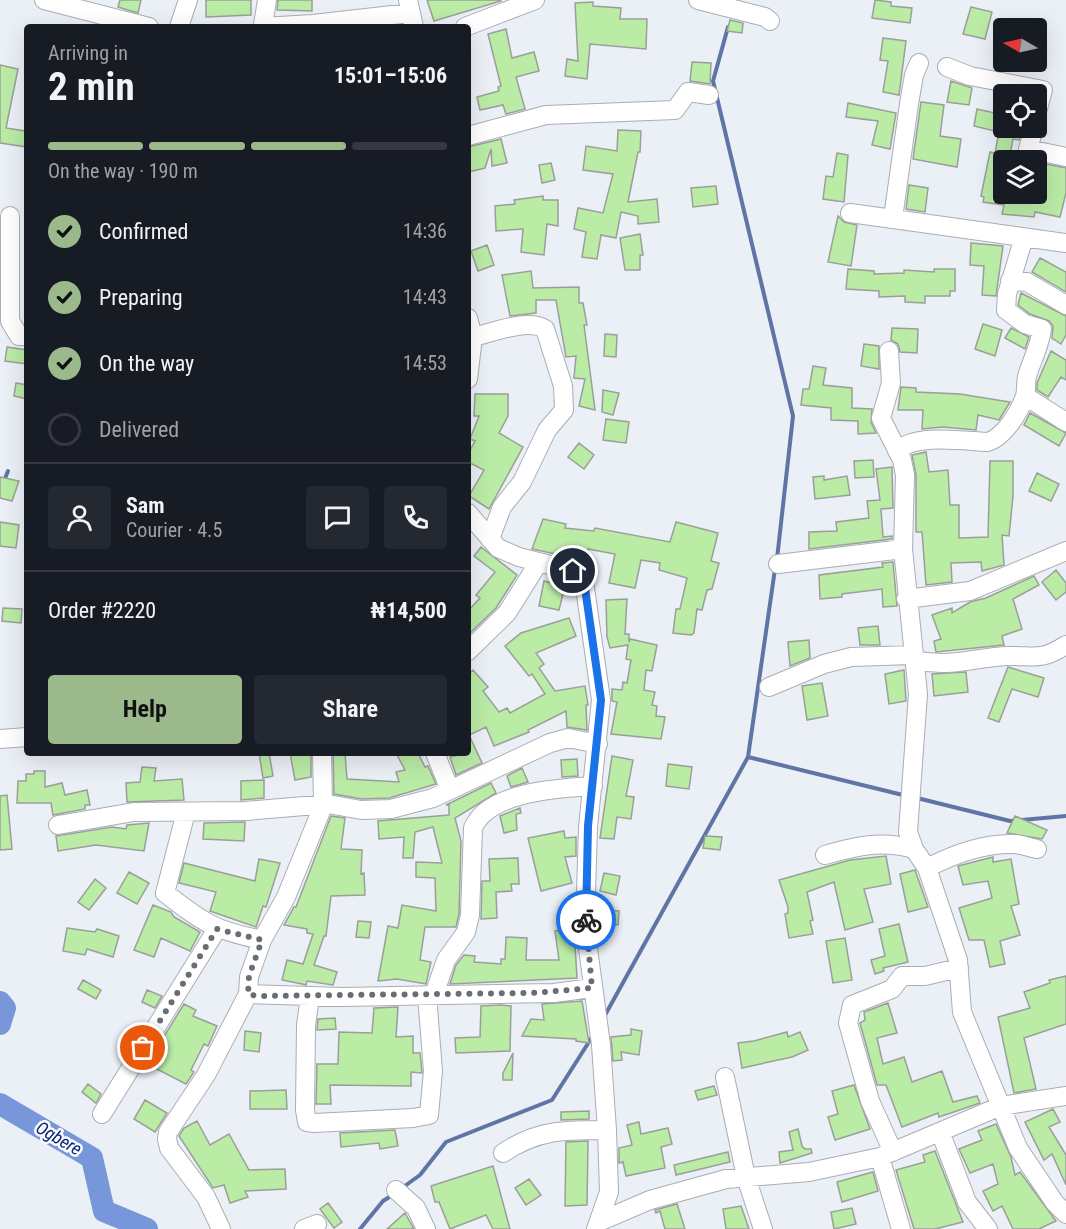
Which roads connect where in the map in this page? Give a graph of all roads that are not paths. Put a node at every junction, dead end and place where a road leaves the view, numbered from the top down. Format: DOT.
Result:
graph roads {
  1 [pos="44,0"];
  2 [pos="188,0"];
  3 [pos="267,0"];
  4 [pos="535,0"];
  5 [pos="698,0"];
  6 [pos="410,13"];
  7 [pos="770,21"];
  8 [pos="137,24"];
  9 [pos="179,24"];
  10 [pos="262,24"];
  11 [pos="313,24"];
  12 [pos="471,25"];
  13 [pos="919,63"];
  14 [pos="947,67"];
  15 [pos="1012,84"];
  16 [pos="709,95"];
  17 [pos="471,135"];
  18 [pos="1031,138"];
  19 [pos="1066,157"];
  20 [pos="12,212"];
  21 [pos="850,213"];
  22 [pos="893,218"];
  23 [pos="1024,237"];
  24 [pos="1066,243"];
  25 [pos="1010,281"];
  26 [pos="1066,305"];
  27 [pos="471,327"];
  28 [pos="0,335"];
  29 [pos="23,336"];
  30 [pos="889,351"];
  31 [pos="1025,396"];
  32 [pos="1066,422"];
  33 [pos="897,450"];
  34 [pos="471,517"];
  35 [pos="490,539"];
  36 [pos="903,549"];
  37 [pos="1066,551"];
  38 [pos="539,562"];
  39 [pos="778,564"];
  40 [pos="906,599"];
  41 [pos="1066,645"];
  42 [pos="471,648"];
  43 [pos="913,658"];
  44 [pos="769,687"];
  45 [pos="24,737"];
  46 [pos="0,739"];
  47 [pos="598,744"];
  48 [pos="322,756"];
  49 [pos="436,756"];
  50 [pos="593,786"];
  51 [pos="450,790"];
  52 [pos="323,806"];
  53 [pos="186,812"];
  54 [pos="58,825"];
  55 [pos="914,849"];
  56 [pos="1037,849"];
  57 [pos="825,855"];
  58 [pos="927,868"];
  59 [pos="217,929"];
  60 [pos="262,940"];
  61 [pos="959,968"];
  62 [pos="592,988"];
  63 [pos="248,994"];
  64 [pos="430,995"];
  65 [pos="310,997"];
  66 [pos="725,1077"];
  67 [pos="1066,1096"];
  68 [pos="1001,1106"];
  69 [pos="102,1114"];
  70 [pos="607,1130"];
  71 [pos="941,1134"];
  72 [pos="503,1153"];
  73 [pos="886,1154"];
  74 [pos="746,1177"];
  75 [pos="396,1190"];
  76 [pos="1066,1214"];
  77 [pos="599,1225"];
  78 [pos="221,1229"];
  79 [pos="426,1229"];
  80 [pos="763,1229"];
  81 [pos="901,1229"];
  82 [pos="988,1229"];
  1 -- 8 [label="street"];
  2 -- 9 [label="street"];
  3 -- 10 [label="street"];
  4 -- 12 [label="street"];
  5 -- 7 [label="street"];
  6 -- 11 [label="street"];
  13 -- 22 [label="street"];
  14 -- 15 [label="street"];
  16 -- 17 [label="street"];
  18 -- 19 [label="street"];
  20 -- 29 [label="street"];
  21 -- 22 [label="street"];
  22 -- 23 [label="street"];
  23 -- 24 [label="street"];
  23 -- 25 [label="street"];
  25 -- 26 [label="street"];
  25 -- 31 [label="street"];
  27 -- 35 [label="street"];
  28 -- 29 [label="street"];
  30 -- 33 [label="street"];
  31 -- 32 [label="street"];
  31 -- 33 [label="street"];
  33 -- 36 [label="street"];
  34 -- 35 [label="street"];
  35 -- 38 [label="street"];
  36 -- 39 [label="street"];
  36 -- 40 [label="street"];
  37 -- 40 [label="street"];
  38 -- 42 [label="street"];
  38 -- 47 [label="street"];
  40 -- 43 [label="street"];
  41 -- 43 [label="street"];
  43 -- 44 [label="street"];
  43 -- 55 [label="street"];
  45 -- 46 [label="street"];
  47 -- 50 [label="street"];
  47 -- 51 [label="street"];
  48 -- 52 [label="street"];
  49 -- 51 [label="street"];
  50 -- 62 [label="street"];
  50 -- 64 [label="street"];
  51 -- 52 [label="street"];
  52 -- 53 [label="street"];
  52 -- 60 [label="street"];
  53 -- 54 [label="street"];
  53 -- 59 [label="street"];
  55 -- 57 [label="street"];
  55 -- 58 [label="street"];
  56 -- 58 [label="street"];
  58 -- 61 [label="street"];
  59 -- 60 [label="street"];
  59 -- 69 [label="street"];
  60 -- 63 [label="street"];
  61 -- 68 [label="street"];
  61 -- 73 [label="street"];
  62 -- 64 [label="street"];
  62 -- 70 [label="street"];
  63 -- 65 [label="street"];
  63 -- 78 [label="street"];
  64 -- 65 [label="street"];
  64 -- 65 [label="street"];
  66 -- 74 [label="street"];
  67 -- 68 [label="street"];
  68 -- 71 [label="street"];
  68 -- 76 [label="street"];
  70 -- 72 [label="street"];
  70 -- 77 [label="street"];
  71 -- 73 [label="street"];
  71 -- 82 [label="street"];
  73 -- 74 [label="street"];
  73 -- 81 [label="street"];
  74 -- 77 [label="street"];
  74 -- 80 [label="street"];
  75 -- 79 [label="street"];
}
